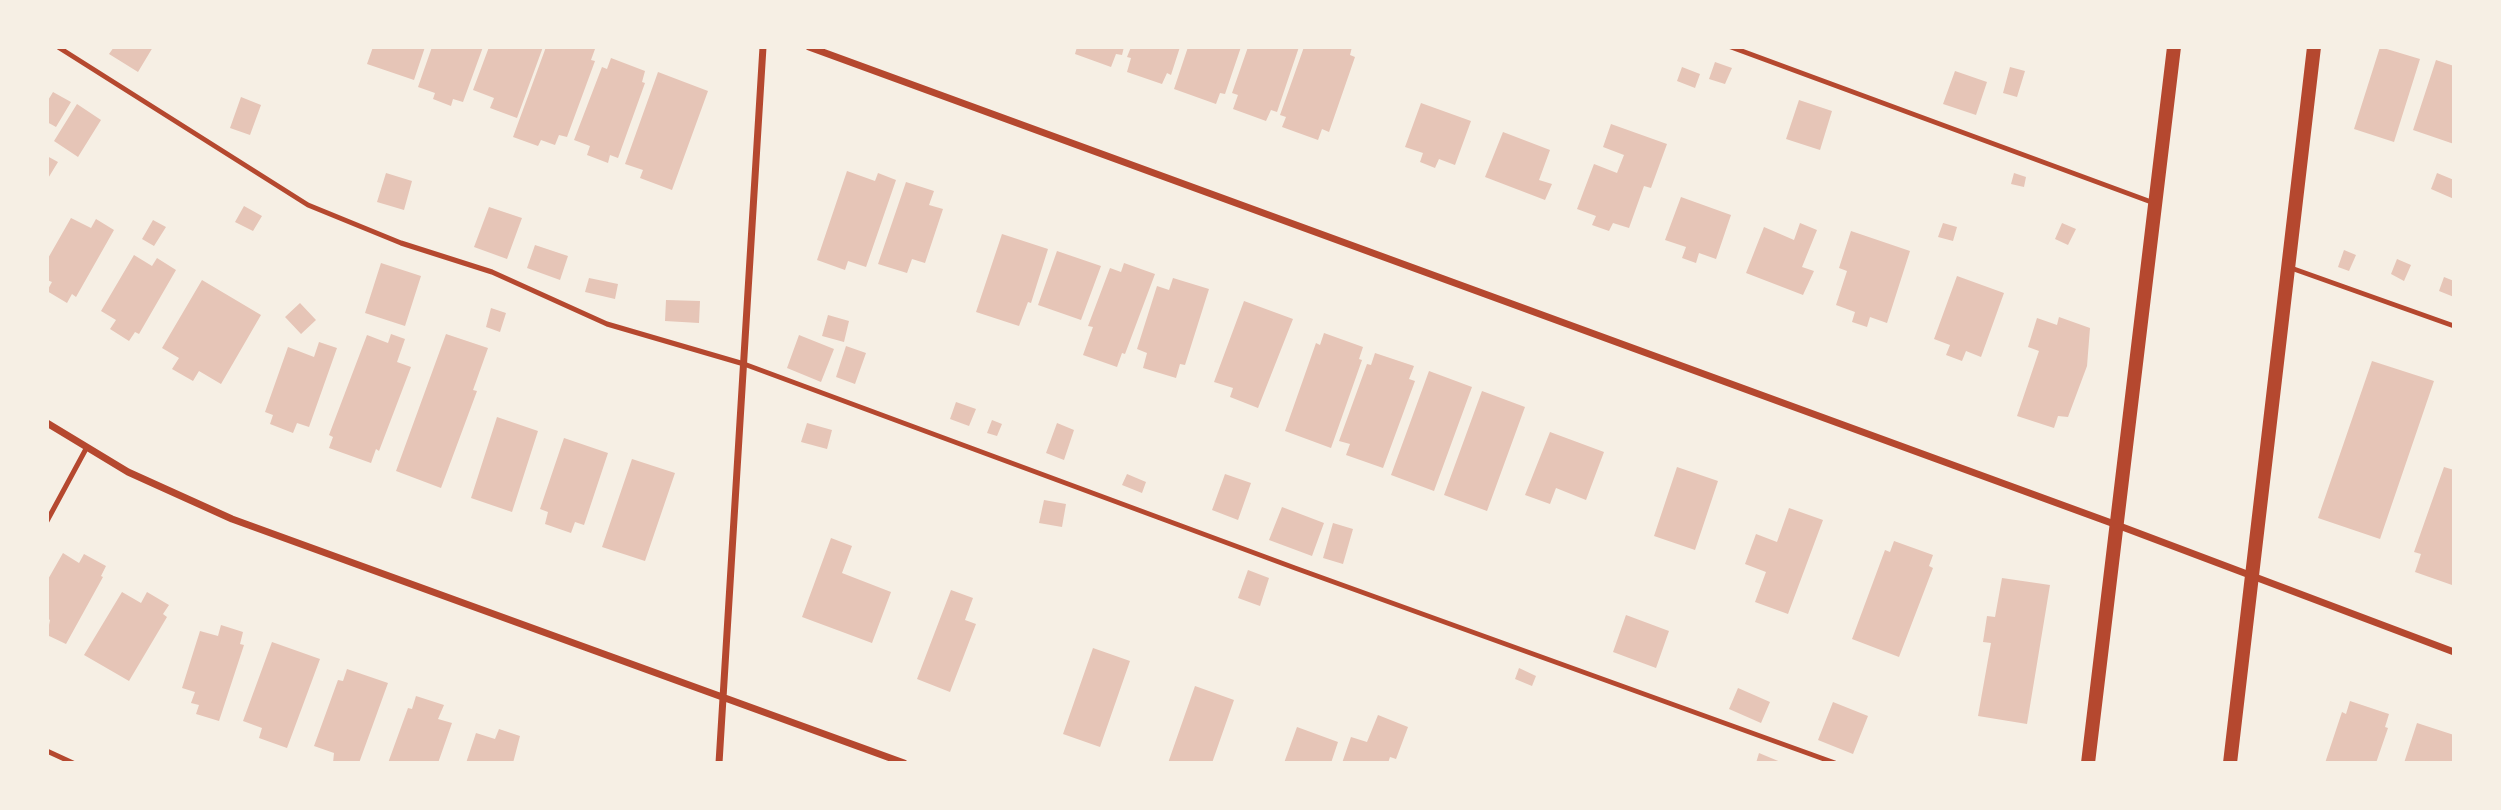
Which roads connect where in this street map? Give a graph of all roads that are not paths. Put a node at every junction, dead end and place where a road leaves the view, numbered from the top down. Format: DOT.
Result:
graph roads {
  1 [pos="58,47"];
  2 [pos="763,47"];
  3 [pos="809,47"];
  4 [pos="1731,47"];
  5 [pos="2174,47"];
  6 [pos="2314,47"];
  7 [pos="2154,203"];
  8 [pos="2288,267"];
  9 [pos="2454,326"];
  10 [pos="744,364"];
  11 [pos="47,423"];
  12 [pos="87,447"];
  13 [pos="47,521"];
  14 [pos="2117,525"];
  15 [pos="2252,577"];
  16 [pos="2454,652"];
  17 [pos="723,696"];
  18 [pos="47,751"];
  19 [pos="73,763"];
  20 [pos="719,763"];
  21 [pos="904,763"];
  22 [pos="1835,763"];
  23 [pos="2088,763"];
  24 [pos="2230,763"];
  1 -- 10 [label="lane"];
  2 -- 10 [label="street"];
  3 -- 14 [label="street"];
  4 -- 7 [label="lane"];
  5 -- 7 [label="main road"];
  6 -- 8 [label="main road"];
  7 -- 14 [label="main road"];
  8 -- 9 [label="lane"];
  8 -- 15 [label="main road"];
  10 -- 17 [label="street"];
  10 -- 22 [label="lane"];
  11 -- 12 [label="street"];
  12 -- 13 [label="lane"];
  12 -- 17 [label="street"];
  14 -- 15 [label="street"];
  14 -- 23 [label="main road"];
  15 -- 16 [label="street"];
  15 -- 24 [label="main road"];
  17 -- 20 [label="street"];
  17 -- 21 [label="street"];
  18 -- 19 [label="lane"];
}
